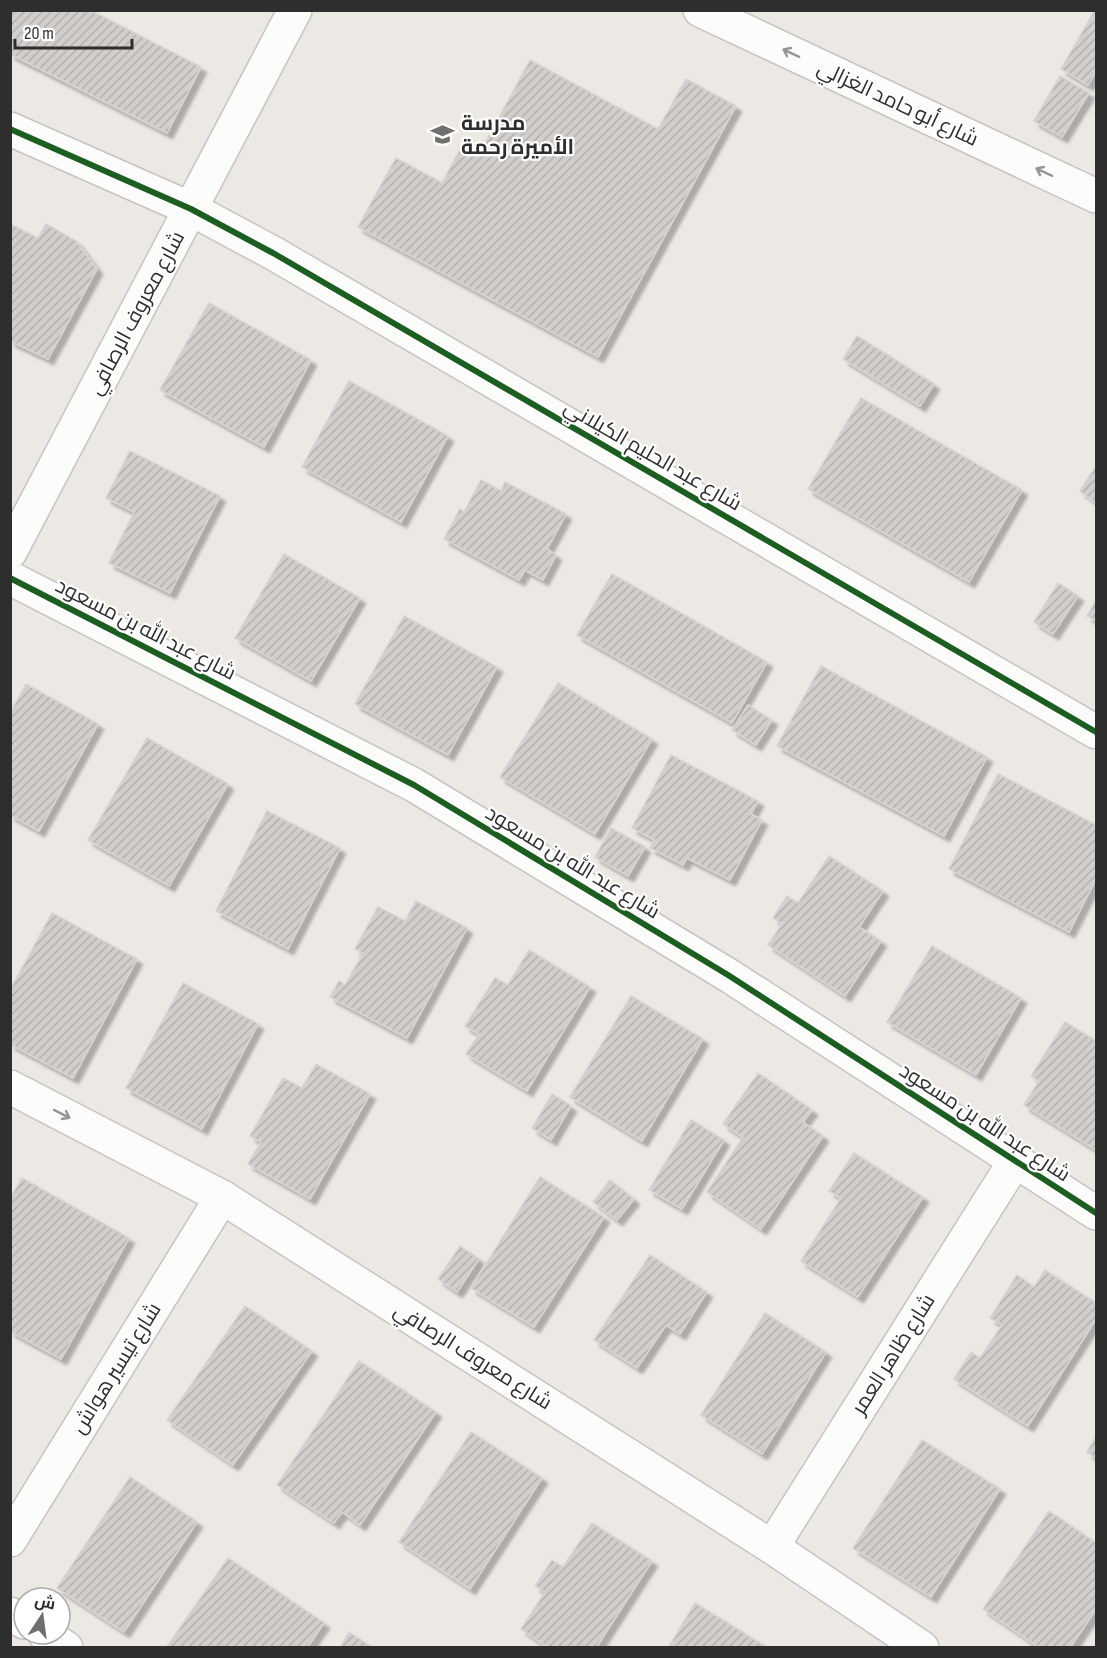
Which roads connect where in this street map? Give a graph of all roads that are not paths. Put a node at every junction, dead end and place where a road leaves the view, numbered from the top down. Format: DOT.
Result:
graph roads {
  1 [pos="295,10"];
  2 [pos="700,10"];
  3 [pos="10,129"];
  4 [pos="1096,196"];
  5 [pos="191,209"];
  6 [pos="10,552"];
  7 [pos="10,578"];
  8 [pos="1096,732"];
  9 [pos="10,1087"];
  10 [pos="1015,1161"];
  11 [pos="222,1197"];
  12 [pos="1096,1213"];
  13 [pos="10,1540"];
  14 [pos="772,1547"];
  15 [pos="922,1647"];
  1 -- 5 [label="street, شارع معروف الرصافي"];
  4 -- 2 [label="street, شارع أبو حامد الغزالي, one-way"];
  3 -- 5 [label="street"];
  5 -- 6 [label="street, شارع معروف الرصافي"];
  5 -- 8 [label="street, شارع عبد الحليم الكيلاني"];
  7 -- 10 [label="street, شارع عبد الله بن مسعود"];
  9 -- 11 [label="street, شارع معروف الرصافي, one-way"];
  10 -- 12 [label="street, شارع عبد الله بن مسعود"];
  10 -- 14 [label="street, شارع ظاهر العمر"];
  11 -- 13 [label="street, شارع تيسير هواش"];
  11 -- 14 [label="street, شارع معروف الرصافي"];
  14 -- 15 [label="street, شارع معروف الرصافي"];
}
